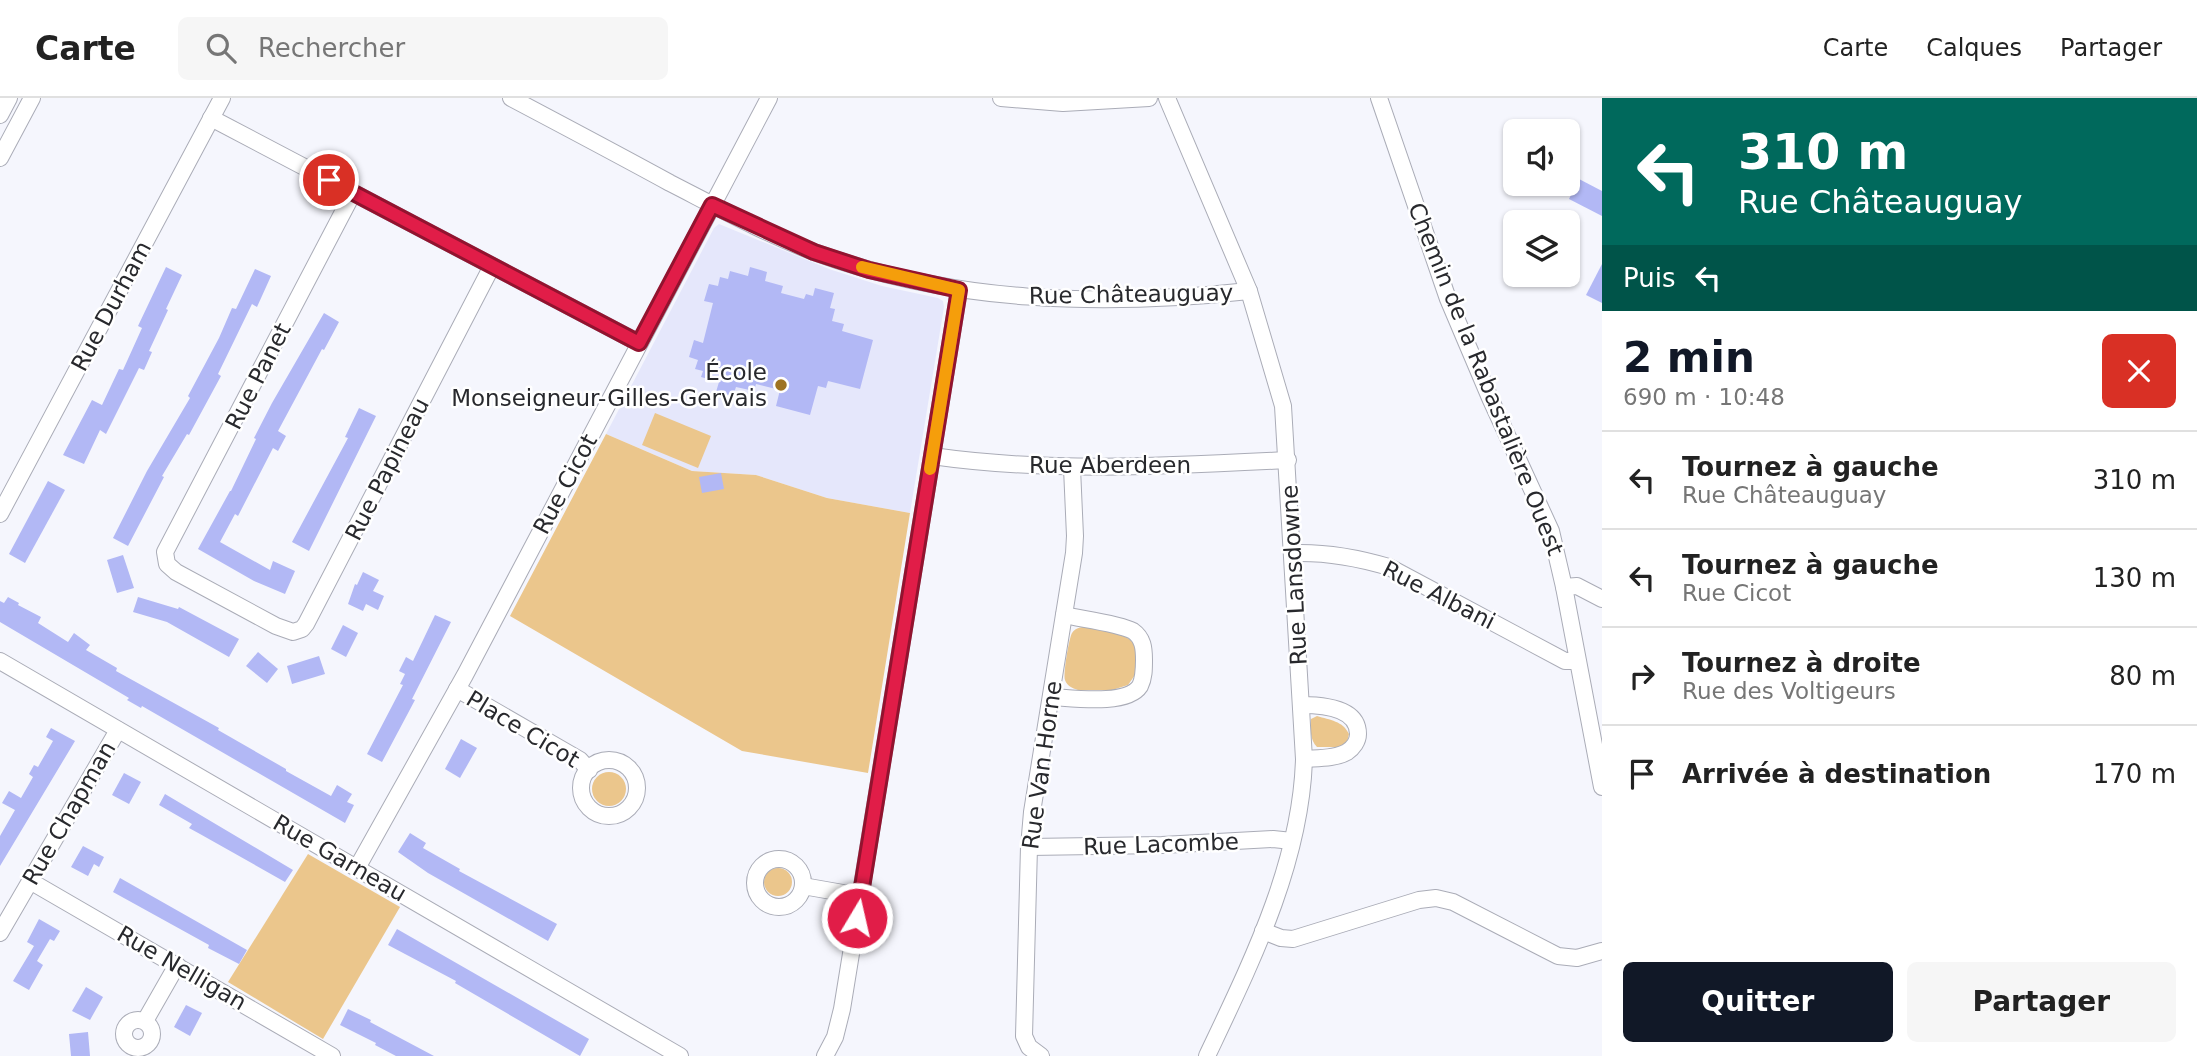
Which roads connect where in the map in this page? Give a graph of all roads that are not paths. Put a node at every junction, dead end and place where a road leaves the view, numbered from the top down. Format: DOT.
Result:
graph roads {
  1 [pos="9,98"];
  2 [pos="32,98"];
  3 [pos="222,98"];
  4 [pos="511,98"];
  5 [pos="769,98"];
  6 [pos="1001,98"];
  7 [pos="1149,98"];
  8 [pos="1167,98"];
  9 [pos="1380,98"];
  10 [pos="0,115"];
  11 [pos="211,118"];
  12 [pos="0,159"];
  13 [pos="353,193"];
  14 [pos="712,205"];
  15 [pos="492,266"];
  16 [pos="959,290"];
  17 [pos="1248,291"];
  18 [pos="639,343"];
  19 [pos="932,456"];
  20 [pos="1288,460"];
  21 [pos="1072,468"];
  22 [pos="7,485"];
  23 [pos="0,514"];
  24 [pos="1293,553"];
  25 [pos="1564,587"];
  26 [pos="1602,598"];
  27 [pos="1064,615"];
  28 [pos="296,632"];
  29 [pos="0,661"];
  30 [pos="1577,661"];
  31 [pos="457,689"];
  32 [pos="1051,697"];
  33 [pos="1301,705"];
  34 [pos="118,730"];
  35 [pos="1304,759"];
  36 [pos="589,769"];
  37 [pos="1602,787"];
  38 [pos="1292,841"];
  39 [pos="1029,847"];
  40 [pos="357,868"];
  41 [pos="30,881"];
  42 [pos="803,886"];
  43 [pos="860,896"];
  44 [pos="1263,931"];
  45 [pos="0,933"];
  46 [pos="1602,951"];
  47 [pos="177,965"];
  48 [pos="145,1021"];
  49 [pos="326,1054"];
  50 [pos="680,1056"];
  51 [pos="825,1056"];
  52 [pos="1041,1056"];
  53 [pos="1207,1056"];
  1 -- 10 [label="street"];
  2 -- 12 [label="street"];
  3 -- 11 [label="street, Rue Durham"];
  4 -- 14 [label="street, Rue Châteauguay"];
  5 -- 14 [label="street, Rue Cicot"];
  6 -- 7 [label="street"];
  8 -- 17 [label="street, Rue Lansdowne"];
  9 -- 25 [label="street, Chemin de la Rabastalière Ouest"];
  11 -- 13 [label="street"];
  11 -- 22 [label="street, Rue Durham"];
  13 -- 15 [label="street"];
  13 -- 28 [label="street, Rue Panet"];
  14 -- 16 [label="street, Rue Châteauguay"];
  14 -- 18 [label="street, Rue Cicot"];
  15 -- 18 [label="street"];
  15 -- 28 [label="street, Rue Papineau"];
  16 -- 17 [label="street, Rue Châteauguay"];
  16 -- 19 [label="street"];
  17 -- 20 [label="street, Rue Lansdowne"];
  18 -- 31 [label="street, Rue Cicot"];
  19 -- 21 [label="street, Rue Aberdeen"];
  19 -- 43 [label="street"];
  20 -- 21 [label="street, Rue Aberdeen"];
  20 -- 24 [label="street, Rue Lansdowne"];
  21 -- 27 [label="street, Rue Van Horne"];
  22 -- 23 [label="street, Rue Durham"];
  24 -- 30 [label="street, Rue Albani"];
  24 -- 33 [label="street, Rue Lansdowne"];
  25 -- 26 [label="street"];
  25 -- 30 [label="street, Chemin de la Rabastalière Ouest"];
  27 -- 32 [label="street, Rue Van Horne"];
  27 -- 32 [label="street"];
  29 -- 34 [label="street, Rue Garneau"];
  30 -- 37 [label="street, Chemin de la Rabastalière Ouest"];
  31 -- 36 [label="street, Place Cicot"];
  31 -- 40 [label="street, Rue Cicot"];
  32 -- 39 [label="street, Rue Van Horne"];
  33 -- 35 [label="street, Rue Lansdowne"];
  33 -- 35 [label="street"];
  34 -- 40 [label="street, Rue Garneau"];
  34 -- 41 [label="street, Rue Chapman"];
  35 -- 38 [label="street, Rue Lansdowne"];
  38 -- 39 [label="street, Rue Lacombe"];
  38 -- 44 [label="street, Rue Lansdowne"];
  39 -- 52 [label="street, Rue Van Horne"];
  40 -- 50 [label="street, Rue Garneau"];
  41 -- 45 [label="street, Rue Chapman"];
  41 -- 47 [label="street, Rue Nelligan"];
  42 -- 43 [label="street"];
  43 -- 51 [label="street"];
  44 -- 46 [label="street"];
  44 -- 53 [label="street, Rue Lansdowne"];
  47 -- 48 [label="street"];
  47 -- 49 [label="street, Rue Nelligan"];
}
